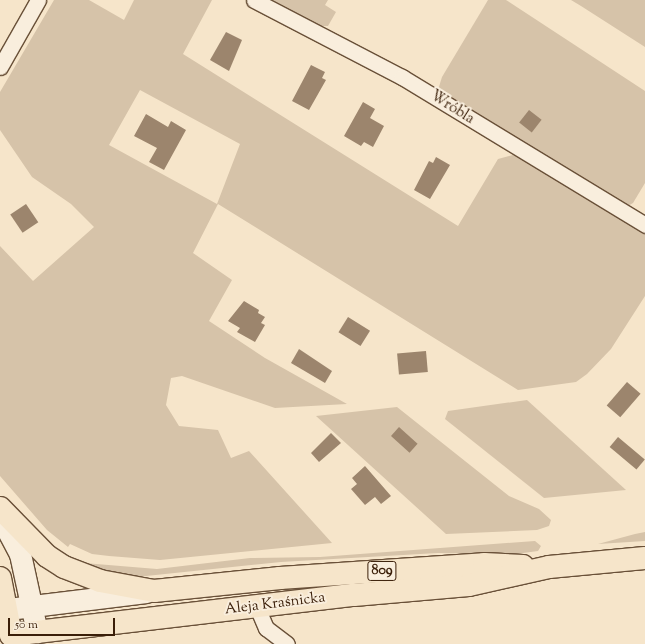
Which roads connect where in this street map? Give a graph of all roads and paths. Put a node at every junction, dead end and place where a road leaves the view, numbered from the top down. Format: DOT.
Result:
graph roads {
  1 [pos="38,0"];
  2 [pos="254,0"];
  3 [pos="0,67"];
  4 [pos="645,225"];
  5 [pos="0,508"];
  6 [pos="0,516"];
  7 [pos="645,558"];
  8 [pos="549,568"];
  9 [pos="0,578"];
  10 [pos="154,591"];
  11 [pos="33,606"];
  12 [pos="257,607"];
  13 [pos="3,609"];
  14 [pos="38,638"];
  15 [pos="9,639"];
  16 [pos="287,644"];
  1 -- 3 [label="street"];
  2 -- 4 [label="street, Wróbla"];
  5 -- 10 [label="main road"];
  6 -- 11 [label="main road"];
  7 -- 8 [label="main road, Aleja Kraśnicka / 809"];
  8 -- 10 [label="main road, Aleja Kraśnicka / 809"];
  8 -- 12 [label="main road, Aleja Kraśnicka / 809"];
  9 -- 13 [label="main road"];
  10 -- 11 [label="main road, Aleja Kraśnicka / 809"];
  11 -- 13 [label="main road, Aleja Kraśnicka / 809"];
  11 -- 14 [label="main road"];
  12 -- 14 [label="main road, Aleja Kraśnicka / 809"];
  12 -- 16 [label="street"];
  13 -- 15 [label="main road"];
  14 -- 15 [label="main road, Aleja Kraśnicka / 809"];
}
